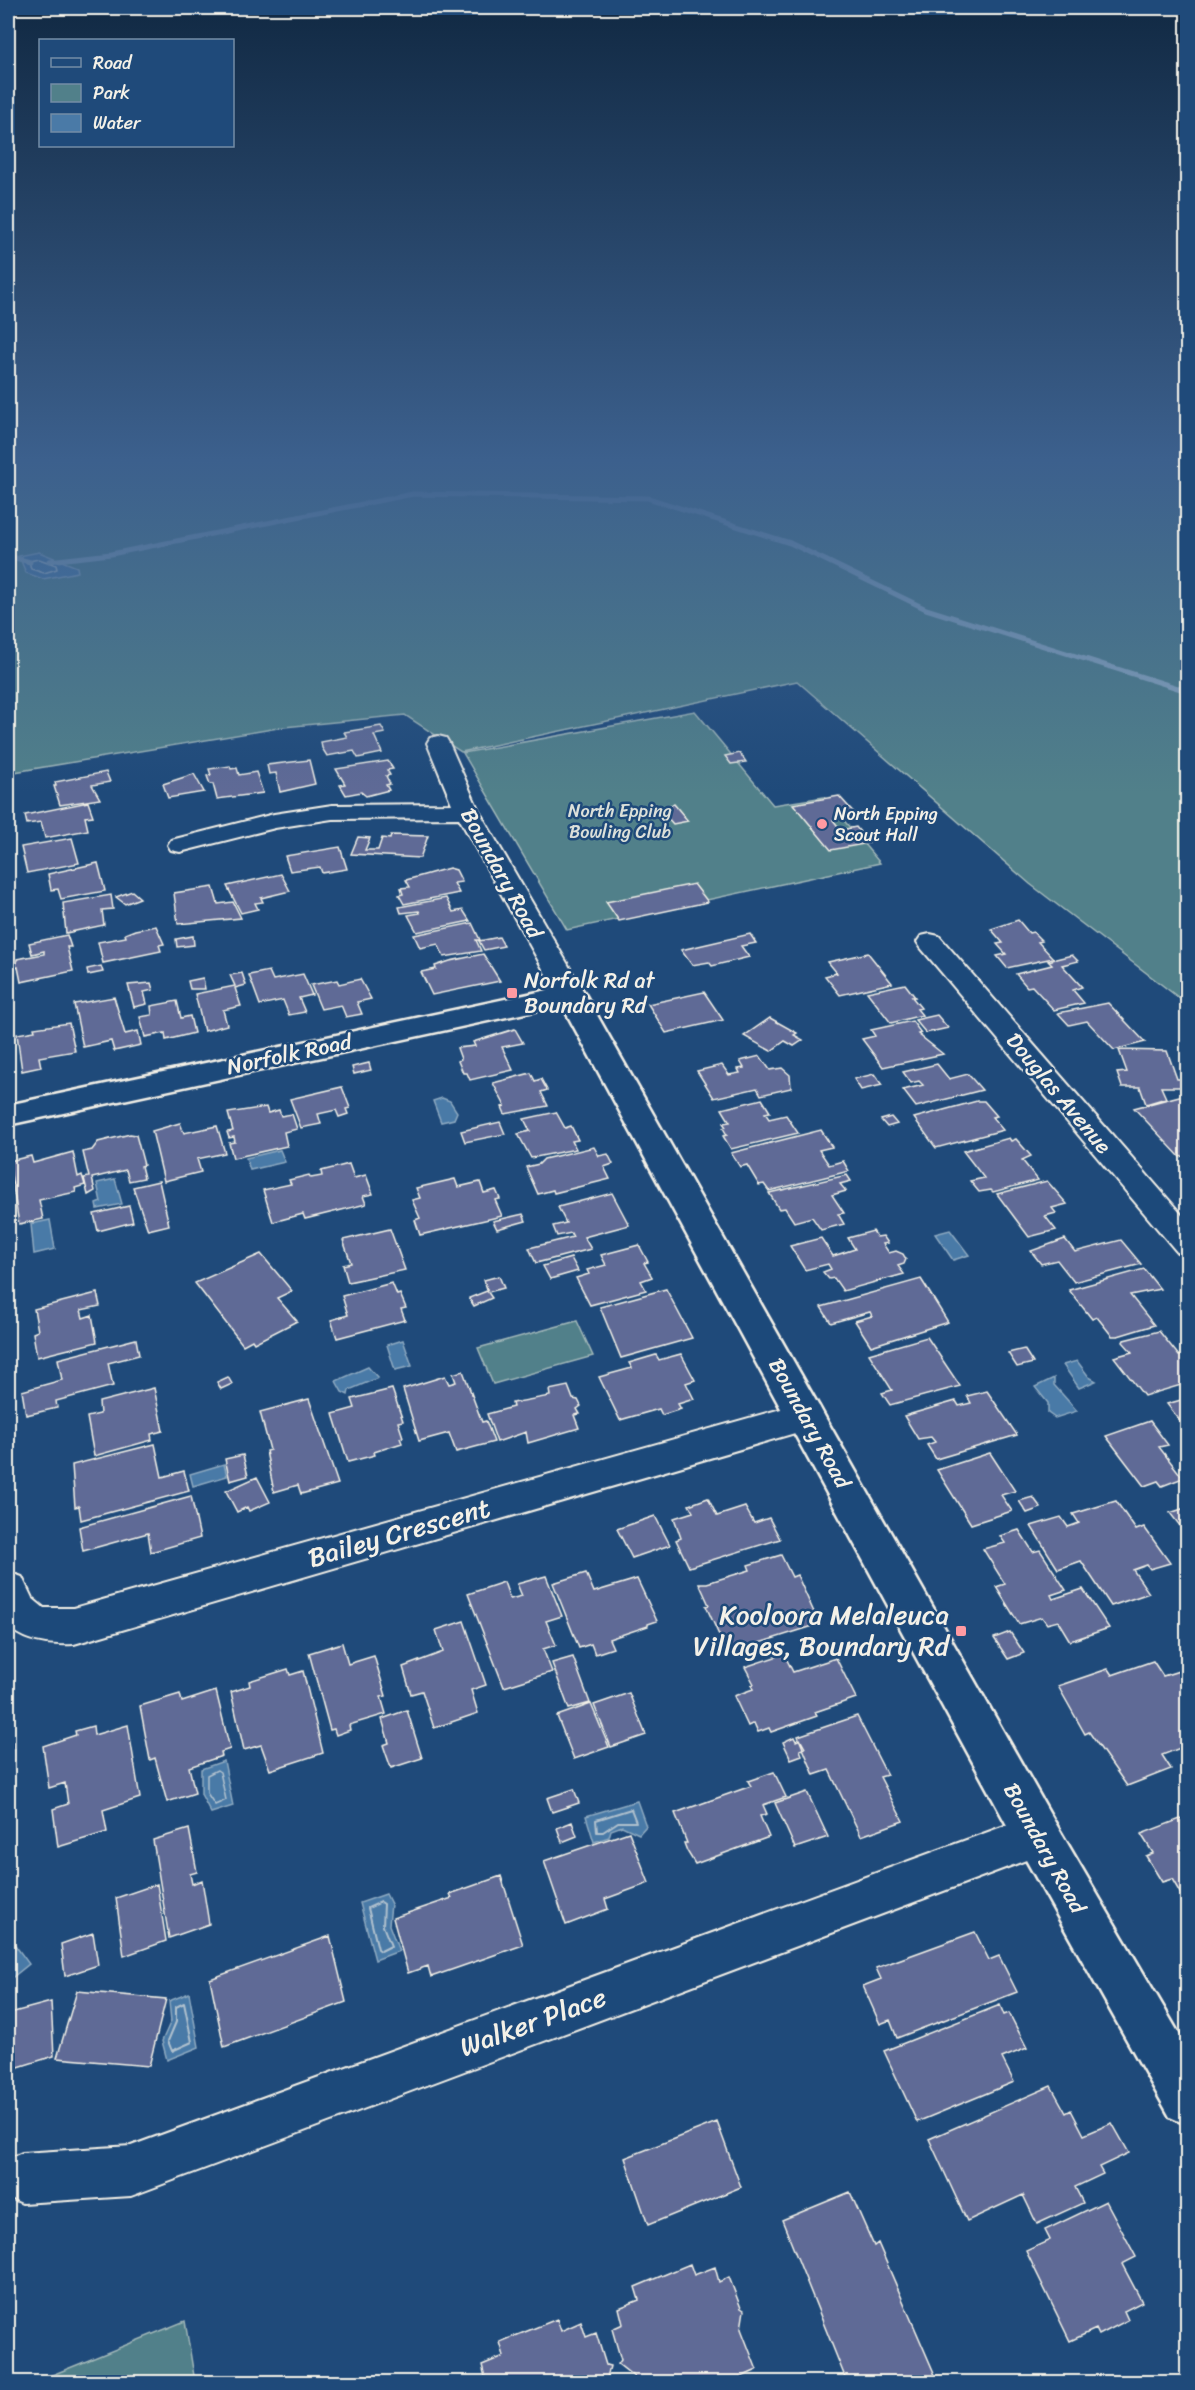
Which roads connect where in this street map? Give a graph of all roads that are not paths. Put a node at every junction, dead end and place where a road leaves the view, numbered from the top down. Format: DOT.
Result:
graph roads {
  1 [pos="438,743"];
  2 [pos="467,811"];
  3 [pos="180,845"];
  4 [pos="930,942"];
  5 [pos="571,994"];
  6 [pos="8,1115"];
  7 [pos="1188,1244"];
  8 [pos="806,1416"];
  9 [pos="8,1589"];
  10 [pos="1037,1835"];
  11 [pos="1188,2099"];
  12 [pos="22,2178"];
  1 -- 2 [label="street, Boundary Road"];
  2 -- 3 [label="street"];
  2 -- 5 [label="street, Boundary Road"];
  4 -- 7 [label="street, Douglas Avenue"];
  5 -- 6 [label="street, Norfolk Road"];
  5 -- 8 [label="street, Boundary Road"];
  8 -- 9 [label="street, Bailey Crescent"];
  8 -- 10 [label="street, Boundary Road"];
  10 -- 11 [label="street, Boundary Road"];
  10 -- 12 [label="street, Walker Place"];
}
